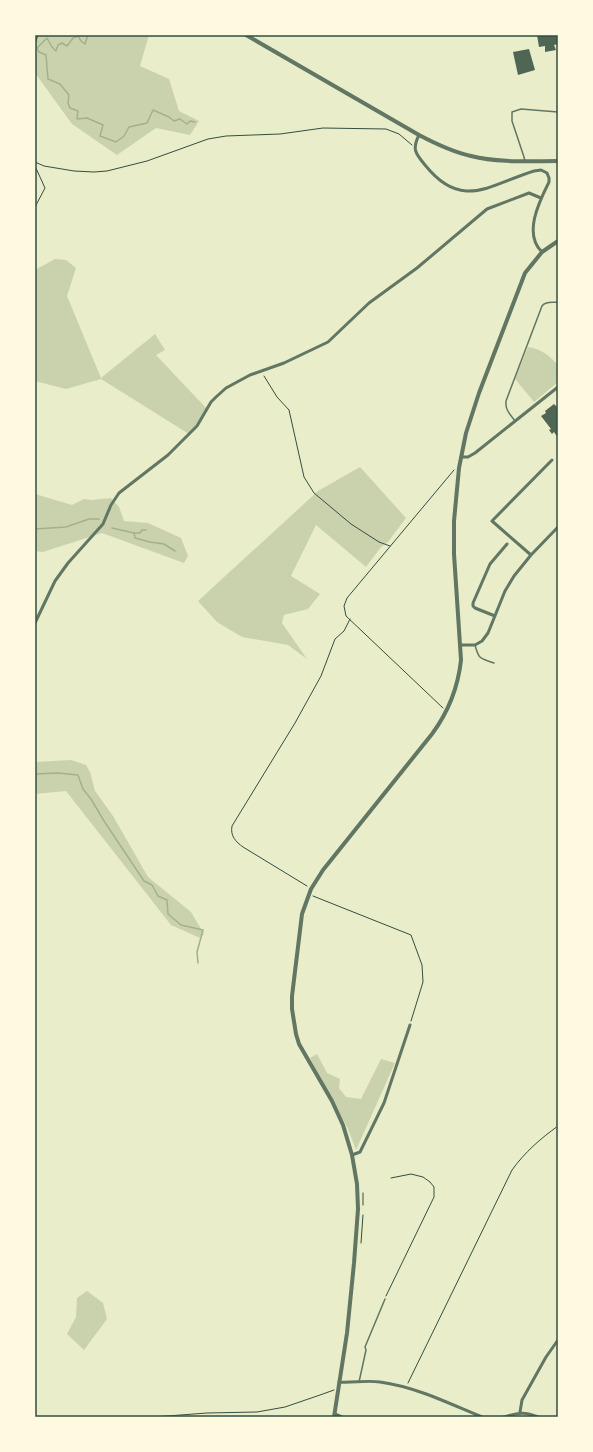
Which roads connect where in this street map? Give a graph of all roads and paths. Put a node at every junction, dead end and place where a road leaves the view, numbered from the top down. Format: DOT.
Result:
graph roads {
  1 [pos="38,35"];
  2 [pos="246,35"];
  3 [pos="35,44"];
  4 [pos="558,112"];
  5 [pos="419,135"];
  6 [pos="414,146"];
  7 [pos="525,161"];
  8 [pos="558,161"];
  9 [pos="35,162"];
  10 [pos="35,166"];
  11 [pos="541,198"];
  12 [pos="35,207"];
  13 [pos="558,241"];
  14 [pos="542,252"];
  15 [pos="558,302"];
  16 [pos="263,371"];
  17 [pos="558,387"];
  18 [pos="515,421"];
  19 [pos="461,457"];
  20 [pos="552,460"];
  21 [pos="459,468"];
  22 [pos="558,527"];
  23 [pos="507,544"];
  24 [pos="390,546"];
  25 [pos="531,555"];
  26 [pos="495,616"];
  27 [pos="350,619"];
  28 [pos="35,623"];
  29 [pos="460,645"];
  30 [pos="475,645"];
  31 [pos="494,663"];
  32 [pos="447,712"];
  33 [pos="311,889"];
  34 [pos="308,895"];
  35 [pos="410,1025"];
  36 [pos="558,1126"];
  37 [pos="352,1156"];
  38 [pos="392,1178"];
  39 [pos="385,1299"];
  40 [pos="558,1340"];
  41 [pos="340,1382"];
  42 [pos="359,1382"];
  43 [pos="406,1388"];
  44 [pos="339,1389"];
  45 [pos="520,1412"];
  46 [pos="334,1416"];
  47 [pos="118,1417"];
  48 [pos="127,1417"];
  49 [pos="154,1417"];
  50 [pos="342,1417"];
  51 [pos="482,1417"];
  52 [pos="504,1417"];
  53 [pos="537,1417"];
  1 -- 3 [label="path"];
  2 -- 5 [label="street"];
  4 -- 7 [label="lane"];
  5 -- 6 [label="street"];
  5 -- 7 [label="street"];
  6 -- 9 [label="path"];
  6 -- 11 [label="street"];
  7 -- 8 [label="street"];
  10 -- 12 [label="path"];
  11 -- 14 [label="street"];
  11 -- 16 [label="street"];
  13 -- 14 [label="street"];
  14 -- 19 [label="street"];
  15 -- 18 [label="lane"];
  16 -- 24 [label="path"];
  16 -- 28 [label="street"];
  17 -- 18 [label="street"];
  18 -- 19 [label="street"];
  19 -- 21 [label="street"];
  20 -- 25 [label="street"];
  21 -- 24 [label="path"];
  21 -- 29 [label="street"];
  22 -- 25 [label="street"];
  23 -- 26 [label="street"];
  24 -- 27 [label="path"];
  25 -- 26 [label="street"];
  26 -- 30 [label="street"];
  27 -- 32 [label="path"];
  27 -- 33 [label="path"];
  29 -- 30 [label="street"];
  29 -- 32 [label="street"];
  30 -- 31 [label="lane"];
  32 -- 33 [label="street"];
  33 -- 34 [label="street"];
  34 -- 35 [label="path"];
  34 -- 37 [label="street"];
  35 -- 37 [label="street"];
  36 -- 43 [label="path"];
  37 -- 41 [label="street"];
  38 -- 39 [label="path"];
  39 -- 42 [label="lane"];
  40 -- 45 [label="street"];
  41 -- 42 [label="street"];
  41 -- 44 [label="street"];
  42 -- 43 [label="street"];
  43 -- 51 [label="street"];
  44 -- 46 [label="street"];
  44 -- 49 [label="path"];
  45 -- 52 [label="street"];
  45 -- 53 [label="street"];
  46 -- 50 [label="street"];
  47 -- 48 [label="path"];
}
